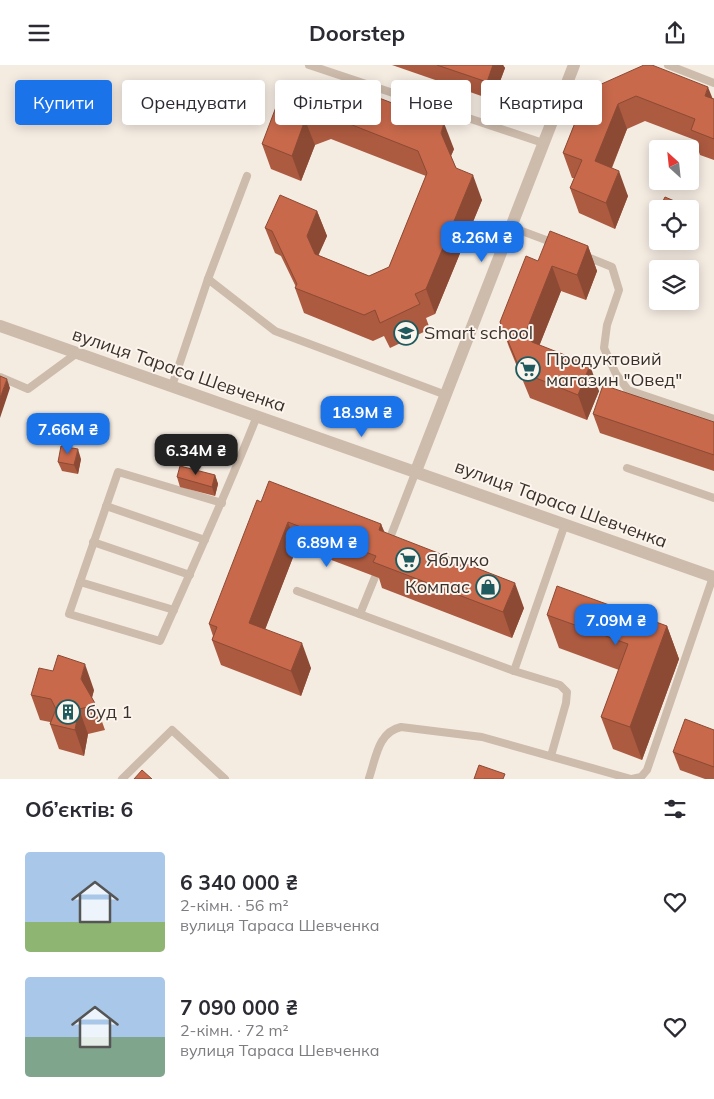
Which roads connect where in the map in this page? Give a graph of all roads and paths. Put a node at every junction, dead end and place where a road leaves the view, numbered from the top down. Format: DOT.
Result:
graph roads {
  1 [pos="309,65"];
  2 [pos="574,65"];
  3 [pos="668,65"];
  4 [pos="714,83"];
  5 [pos="543,143"];
  6 [pos="247,177"];
  7 [pos="511,227"];
  8 [pos="566,248"];
  9 [pos="575,252"];
  10 [pos="208,279"];
  11 [pos="0,326"];
  12 [pos="77,353"];
  13 [pos="0,377"];
  14 [pos="172,386"];
  15 [pos="446,395"];
  16 [pos="256,415"];
  17 [pos="714,419"];
  18 [pos="627,469"];
  19 [pos="416,471"];
  20 [pos="714,498"];
  21 [pos="222,503"];
  22 [pos="106,506"];
  23 [pos="565,524"];
  24 [pos="205,540"];
  25 [pos="94,542"];
  26 [pos="386,548"];
  27 [pos="190,575"];
  28 [pos="375,577"];
  29 [pos="713,577"];
  30 [pos="80,582"];
  31 [pos="297,591"];
  32 [pos="174,610"];
  33 [pos="360,614"];
  34 [pos="514,671"];
  35 [pos="551,756"];
  36 [pos="369,778"];
  37 [pos="122,779"];
  38 [pos="225,779"];
  39 [pos="632,779"];
  1 -- 5 [label="lane"];
  2 -- 5 [label="street"];
  3 -- 4 [label="lane"];
  5 -- 7 [label="street"];
  6 -- 10 [label="lane"];
  7 -- 8 [label="lane"];
  7 -- 15 [label="street"];
  9 -- 17 [label="lane"];
  10 -- 14 [label="lane"];
  10 -- 15 [label="lane"];
  11 -- 12 [label="street, вулиця Тараса Шевченка"];
  12 -- 13 [label="lane"];
  12 -- 14 [label="street, вулиця Тараса Шевченка"];
  14 -- 16 [label="street, вулиця Тараса Шевченка"];
  15 -- 19 [label="street"];
  16 -- 19 [label="street, вулиця Тараса Шевченка"];
  16 -- 21 [label="lane"];
  18 -- 20 [label="lane"];
  19 -- 23 [label="street, вулиця Тараса Шевченка"];
  19 -- 26 [label="lane"];
  21 -- 22 [label="lane"];
  21 -- 24 [label="lane"];
  22 -- 24 [label="lane"];
  22 -- 25 [label="lane"];
  23 -- 29 [label="street, вулиця Тараса Шевченка"];
  23 -- 34 [label="lane"];
  24 -- 27 [label="lane"];
  25 -- 27 [label="lane"];
  25 -- 30 [label="lane"];
  27 -- 32 [label="lane"];
  28 -- 33 [label="lane"];
  29 -- 39 [label="lane"];
  30 -- 32 [label="lane"];
  30 -- 32 [label="lane"];
  31 -- 33 [label="lane"];
  33 -- 34 [label="lane"];
  34 -- 35 [label="lane"];
  35 -- 36 [label="lane"];
  35 -- 39 [label="lane"];
  37 -- 38 [label="lane"];
}
